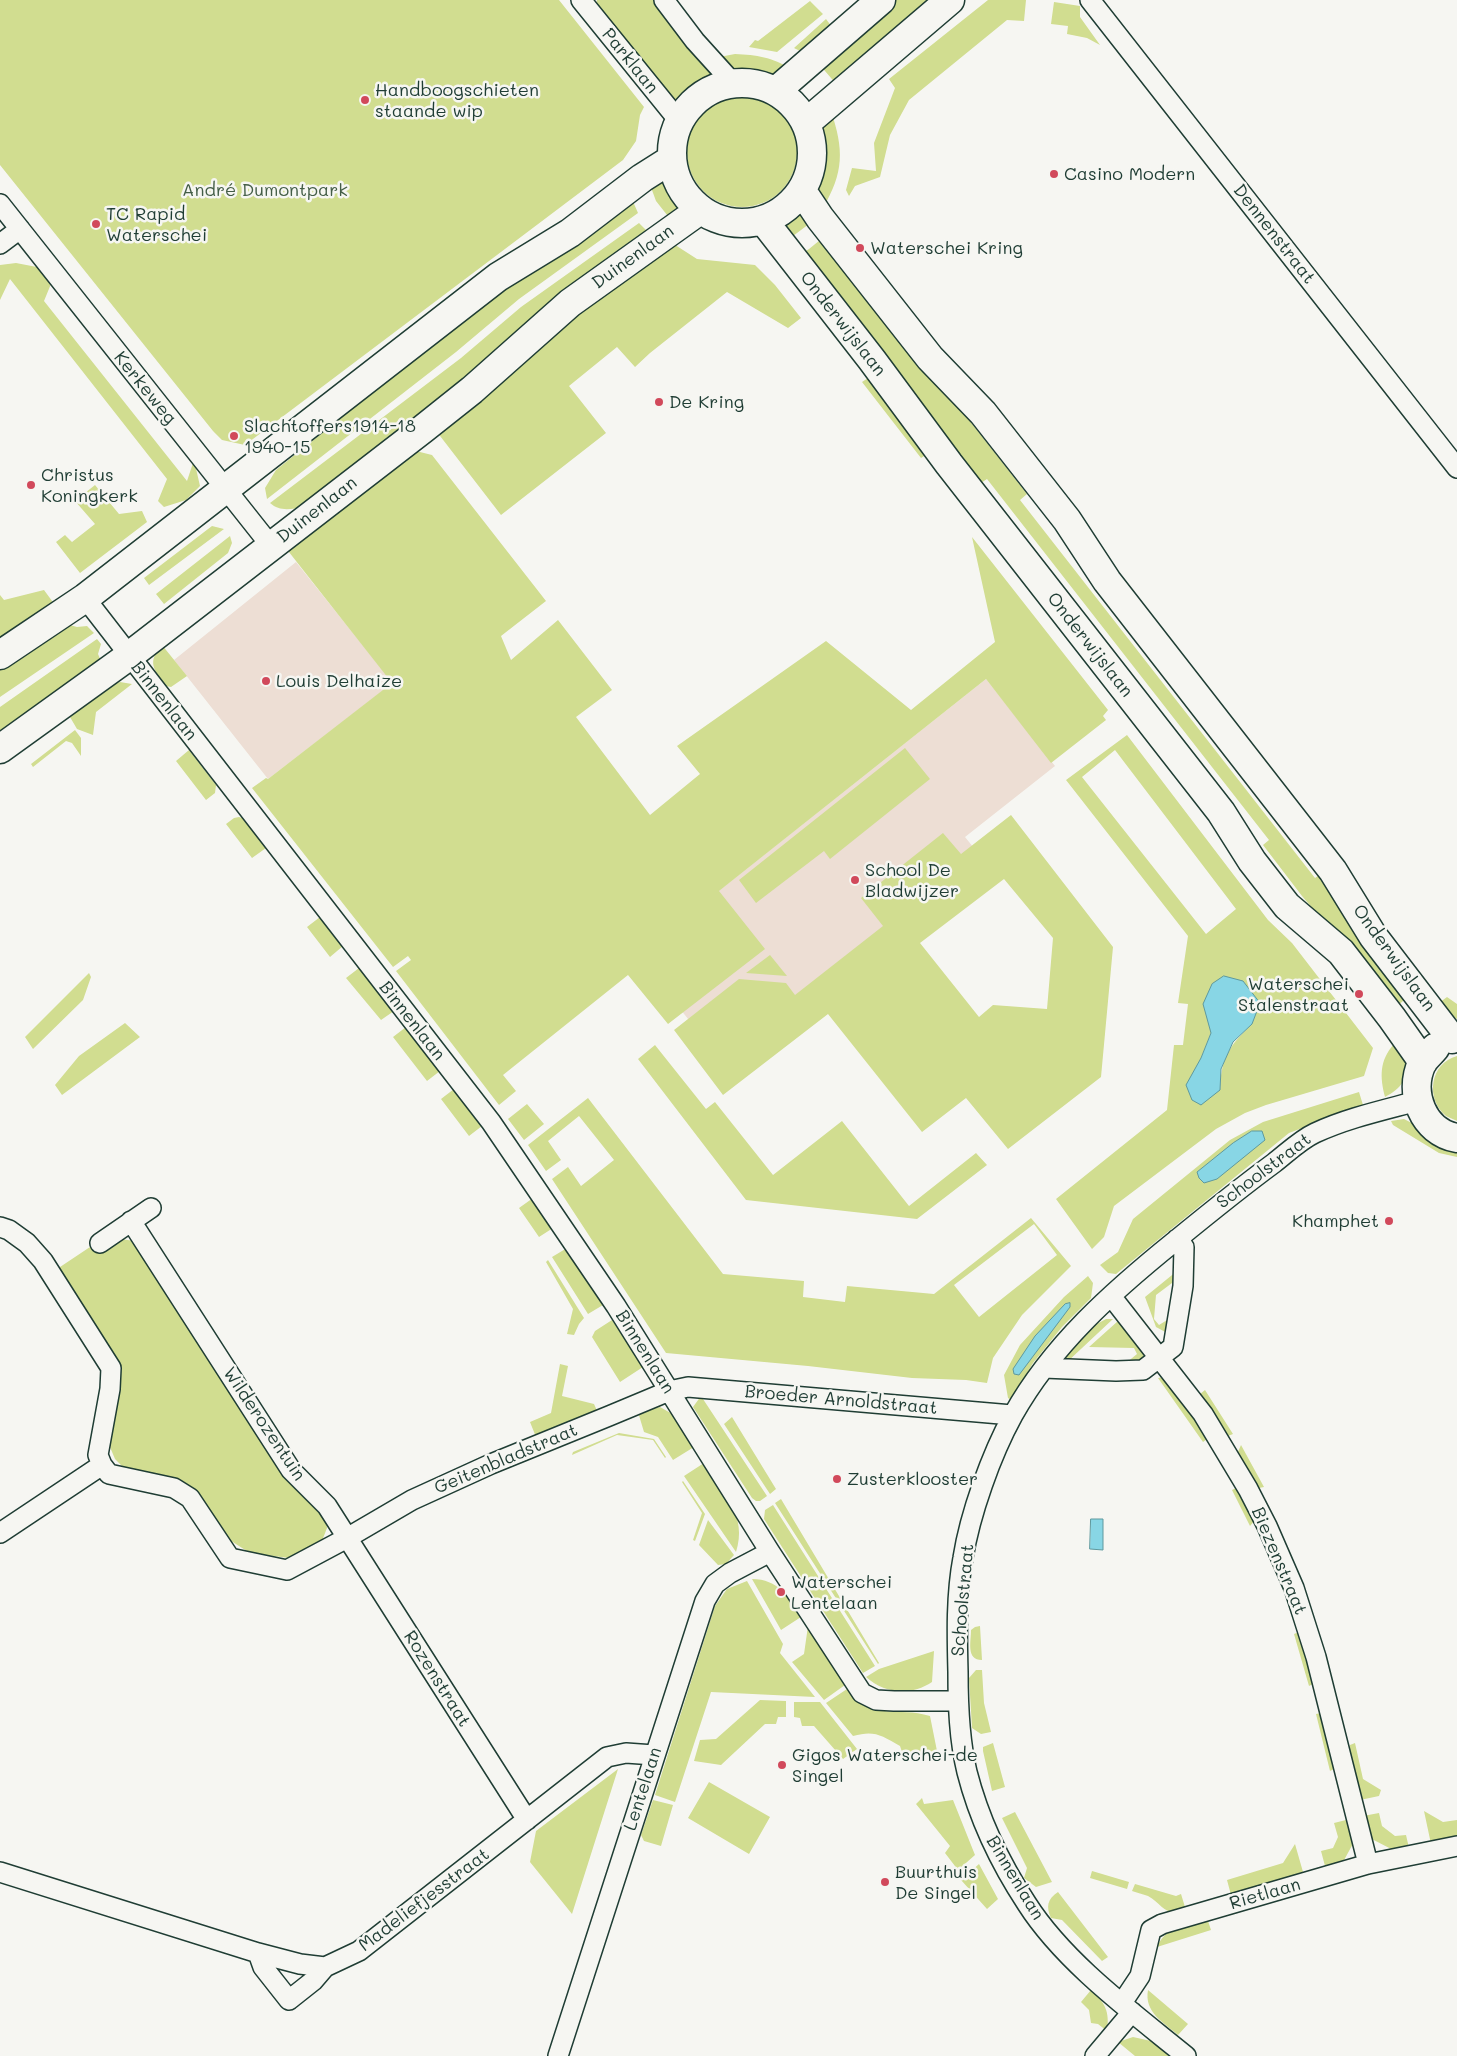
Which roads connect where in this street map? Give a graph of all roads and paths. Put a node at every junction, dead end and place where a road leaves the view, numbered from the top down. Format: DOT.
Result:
graph roads {
  1 [pos="581,0"];
  2 [pos="664,0"];
  3 [pos="881,0"];
  4 [pos="950,0"];
  5 [pos="1090,0"];
  6 [pos="733,83"];
  7 [pos="776,92"];
  8 [pos="679,122"];
  9 [pos="806,123"];
  10 [pos="672,159"];
  11 [pos="802,191"];
  12 [pos="0,204"];
  13 [pos="700,210"];
  14 [pos="763,220"];
  15 [pos="20,230"];
  16 [pos="0,244"];
  17 [pos="1457,468"];
  18 [pos="226,489"];
  19 [pos="271,546"];
  20 [pos="85,598"];
  21 [pos="0,655"];
  22 [pos="129,656"];
  23 [pos="0,749"];
  24 [pos="1455,1039"];
  25 [pos="1423,1062"];
  26 [pos="1417,1101"];
  27 [pos="1457,1138"];
  28 [pos="151,1208"];
  29 [pos="132,1221"];
  30 [pos="0,1227"];
  31 [pos="1177,1239"];
  32 [pos="100,1242"];
  33 [pos="1111,1296"];
  34 [pos="1160,1357"];
  35 [pos="1044,1368"];
  36 [pos="669,1391"];
  37 [pos="1012,1416"];
  38 [pos="102,1465"];
  39 [pos="0,1533"];
  40 [pos="347,1538"];
  41 [pos="770,1552"];
  42 [pos="958,1701"];
  43 [pos="654,1755"];
  44 [pos="527,1820"];
  45 [pos="1457,1846"];
  46 [pos="1368,1864"];
  47 [pos="0,1872"];
  48 [pos="258,1953"];
  49 [pos="325,1966"];
  50 [pos="1127,2007"];
  51 [pos="558,2056"];
  52 [pos="1095,2056"];
  53 [pos="1186,2056"];
  1 -- 8 [label="street, Parklaan"];
  2 -- 6 [label="street"];
  3 -- 7 [label="main road"];
  4 -- 9 [label="main road"];
  5 -- 17 [label="street, Dennenstraat"];
  6 -- 7 [label="main road"];
  6 -- 8 [label="main road"];
  7 -- 9 [label="main road"];
  8 -- 10 [label="main road"];
  9 -- 11 [label="main road"];
  10 -- 13 [label="main road"];
  10 -- 18 [label="main road"];
  11 -- 14 [label="main road"];
  11 -- 24 [label="main road, Onderwijslaan"];
  12 -- 15 [label="street, Kerkeweg"];
  13 -- 14 [label="main road"];
  13 -- 19 [label="main road, Duinenlaan"];
  14 -- 25 [label="main road, Onderwijslaan"];
  15 -- 16 [label="street"];
  15 -- 18 [label="street, Kerkeweg"];
  18 -- 19 [label="street, Kerkeweg"];
  18 -- 20 [label="main road"];
  19 -- 22 [label="main road, Duinenlaan"];
  20 -- 21 [label="main road"];
  20 -- 22 [label="street, Binnenlaan"];
  22 -- 23 [label="main road, Duinenlaan"];
  22 -- 36 [label="street, Binnenlaan"];
  24 -- 25 [label="main road, Onderwijslaan"];
  25 -- 26 [label="main road"];
  26 -- 27 [label="main road"];
  26 -- 31 [label="street, Schoolstraat"];
  28 -- 29 [label="street"];
  29 -- 32 [label="street"];
  29 -- 40 [label="street, Wilderozentuin"];
  30 -- 38 [label="street"];
  31 -- 33 [label="street, Schoolstraat"];
  31 -- 34 [label="street"];
  33 -- 34 [label="street, Biezenstraat"];
  33 -- 35 [label="street, Schoolstraat"];
  34 -- 35 [label="street"];
  34 -- 46 [label="street, Biezenstraat"];
  35 -- 37 [label="street, Schoolstraat"];
  36 -- 37 [label="street, Broeder Arnoldstraat"];
  36 -- 40 [label="street, Geitenbladstraat"];
  36 -- 41 [label="street, Binnenlaan"];
  37 -- 42 [label="street, Schoolstraat"];
  38 -- 39 [label="street"];
  38 -- 40 [label="street"];
  40 -- 44 [label="street, Rozenstraat"];
  41 -- 42 [label="street, Binnenlaan"];
  41 -- 43 [label="street, Lentelaan"];
  42 -- 50 [label="street, Binnenlaan"];
  43 -- 44 [label="street, Madeliefjesstraat"];
  43 -- 51 [label="street, Lentelaan"];
  44 -- 49 [label="street, Madeliefjesstraat"];
  45 -- 46 [label="street, Rietlaan"];
  46 -- 50 [label="street, Rietlaan"];
  47 -- 48 [label="street, Madeliefjesstraat"];
  48 -- 49 [label="street, Madeliefjesstraat"];
  48 -- 49 [label="street"];
  50 -- 52 [label="street"];
  50 -- 53 [label="street, Binnenlaan"];
}
